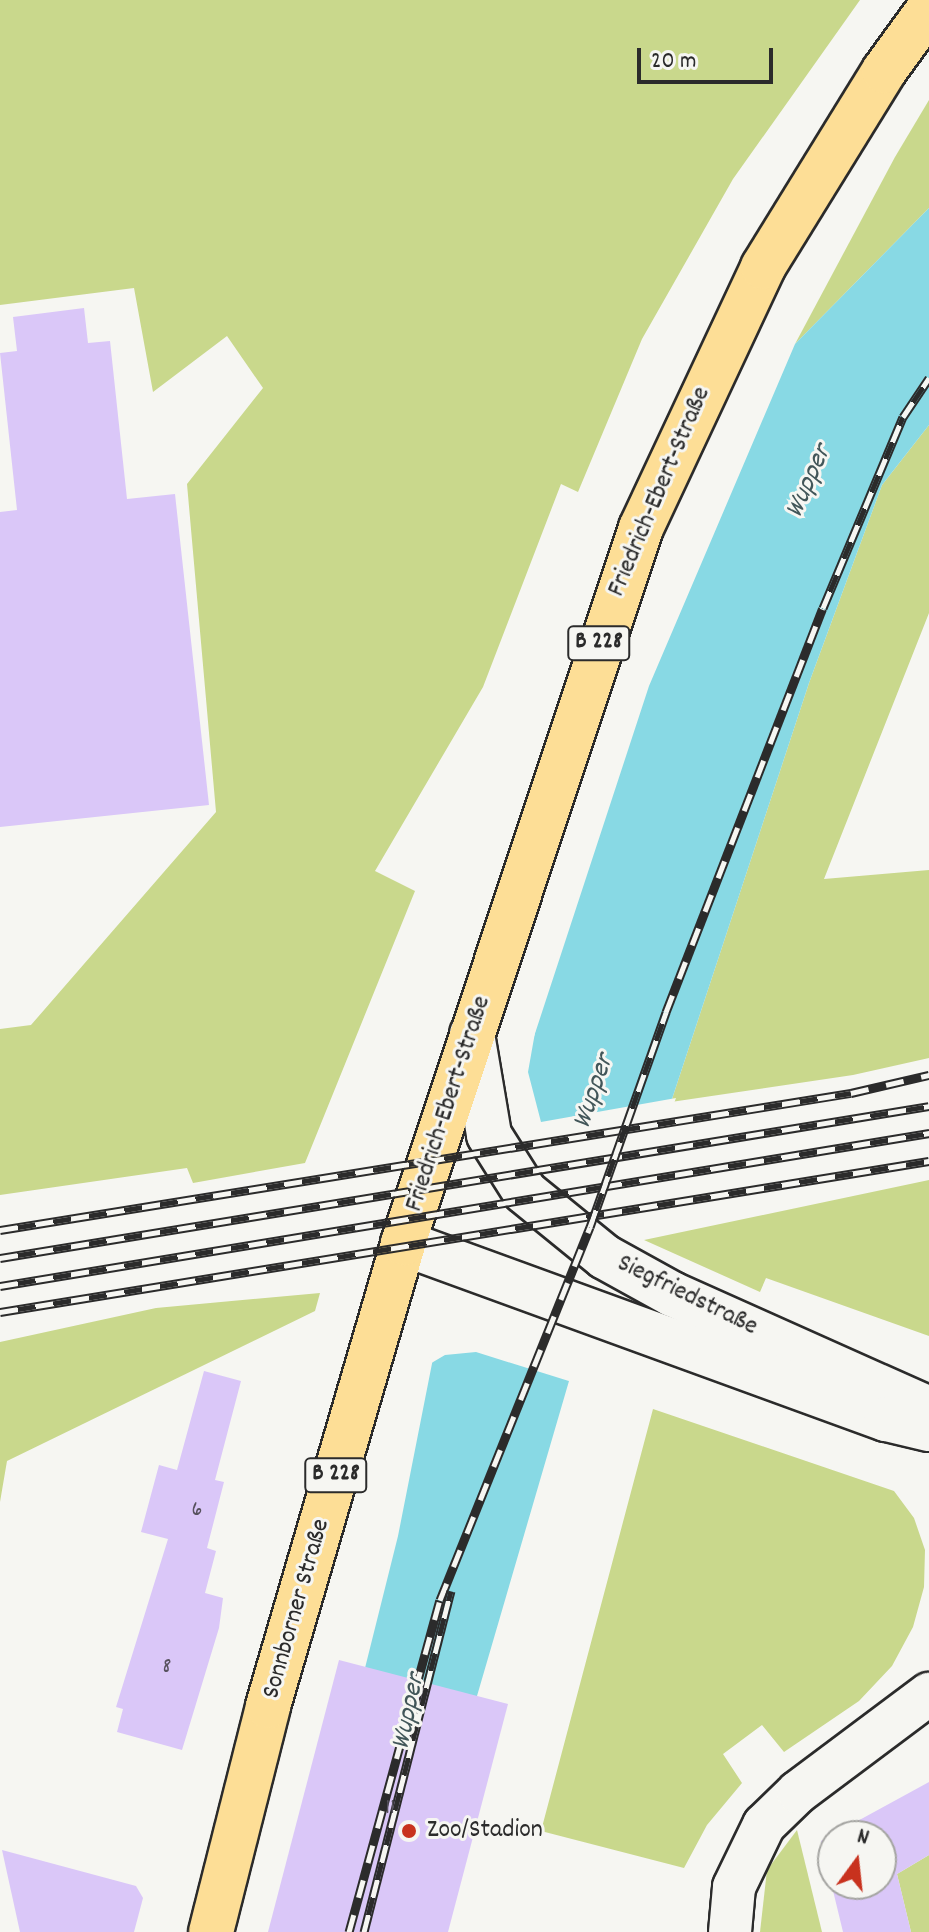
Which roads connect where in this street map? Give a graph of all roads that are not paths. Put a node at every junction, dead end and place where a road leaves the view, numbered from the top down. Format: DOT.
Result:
graph roads {
  1 [pos="929,9"];
  2 [pos="472,1034"];
  3 [pos="403,1243"];
  4 [pos="929,1409"];
  5 [pos="929,1429"];
  6 [pos="929,1694"];
  7 [pos="211,1932"];
  8 [pos="730,1932"];
  1 -- 2 [label="main road, Friedrich-Ebert-Straße / B 228"];
  2 -- 3 [label="main road, Friedrich-Ebert-Straße / B 228"];
  2 -- 4 [label="street, Siegfriedstraße"];
  3 -- 5 [label="street, Siegfriedstraße"];
  3 -- 7 [label="main road, Sonnborner Straße / B 228"];
  6 -- 8 [label="street"];
}
